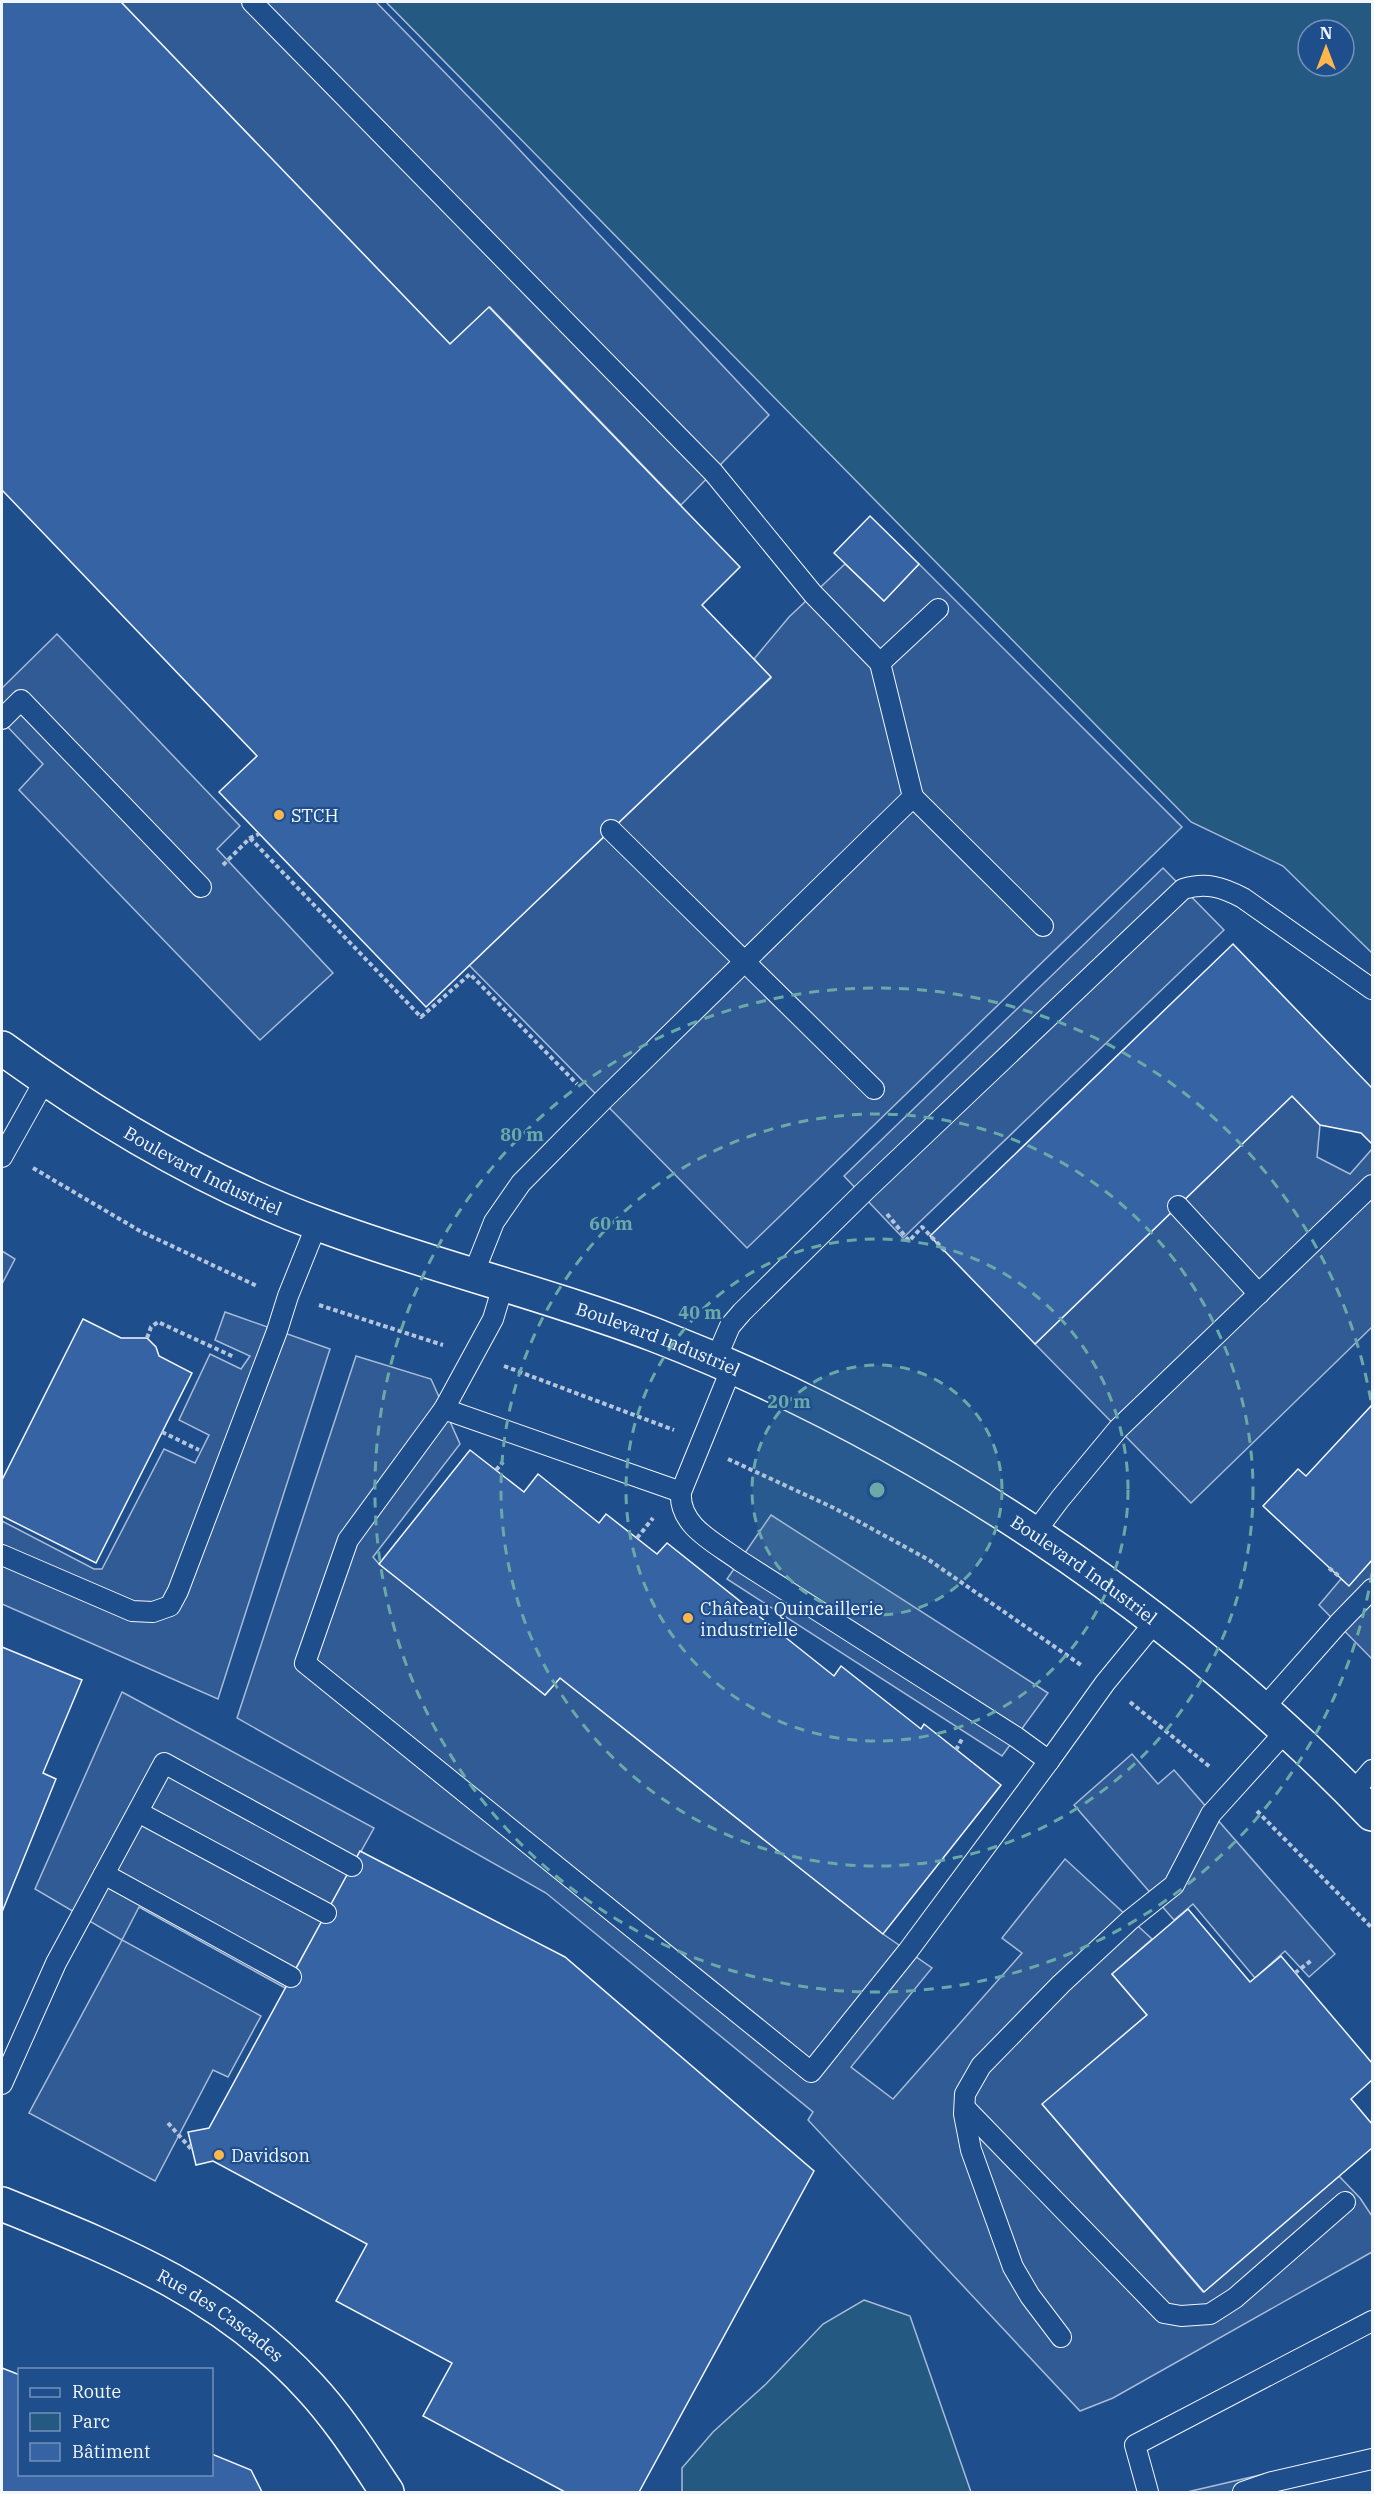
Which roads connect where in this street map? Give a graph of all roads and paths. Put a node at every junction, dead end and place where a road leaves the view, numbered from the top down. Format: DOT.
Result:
graph roads {
  1 [pos="252,2"];
  2 [pos="938,609"];
  3 [pos="880,663"];
  4 [pos="2,719"];
  5 [pos="913,797"];
  6 [pos="611,830"];
  7 [pos="259,834"];
  8 [pos="250,838"];
  9 [pos="227,861"];
  10 [pos="201,886"];
  11 [pos="1043,926"];
  12 [pos="744,962"];
  13 [pos="1372,989"];
  14 [pos="2,1048"];
  15 [pos="45,1080"];
  16 [pos="575,1082"];
  17 [pos="874,1089"];
  18 [pos="2,1158"];
  19 [pos="34,1168"];
  20 [pos="1372,1185"];
  21 [pos="1178,1206"];
  22 [pos="317,1224"];
  23 [pos="909,1241"];
  24 [pos="947,1253"];
  25 [pos="488,1281"];
  26 [pos="258,1286"];
  27 [pos="1259,1294"];
  28 [pos="314,1303"];
  29 [pos="147,1338"];
  30 [pos="213,1347"];
  31 [pos="448,1347"];
  32 [pos="724,1364"];
  33 [pos="504,1366"];
  34 [pos="444,1409"];
  35 [pos="670,1428"];
  36 [pos="162,1432"];
  37 [pos="174,1438"];
  38 [pos="729,1459"];
  39 [pos="681,1492"];
  40 [pos="650,1520"];
  41 [pos="1034,1535"];
  42 [pos="637,1538"];
  43 [pos="2,1555"];
  44 [pos="1329,1568"];
  45 [pos="1341,1579"];
  46 [pos="1372,1589"];
  47 [pos="1155,1622"];
  48 [pos="1086,1669"];
  49 [pos="1134,1706"];
  50 [pos="1262,1710"];
  51 [pos="1286,1731"];
  52 [pos="1195,1753"];
  53 [pos="1049,1761"];
  54 [pos="1366,1793"];
  55 [pos="138,1812"];
  56 [pos="1282,1834"];
  57 [pos="352,1866"];
  58 [pos="104,1874"];
  59 [pos="326,1913"];
  60 [pos="1372,1928"];
  61 [pos="1312,1960"];
  62 [pos="1295,1973"];
  63 [pos="291,1977"];
  64 [pos="2,2084"];
  65 [pos="965,2108"];
  66 [pos="168,2123"];
  67 [pos="192,2150"];
  68 [pos="1345,2202"];
  69 [pos="2,2204"];
  70 [pos="1372,2321"];
  71 [pos="1061,2337"];
  72 [pos="1372,2459"];
  73 [pos="387,2493"];
  74 [pos="1148,2493"];
  75 [pos="1243,2493"];
  1 -- 3 [label="lane"];
  2 -- 3 [label="lane"];
  3 -- 5 [label="lane"];
  4 -- 10 [label="lane"];
  5 -- 11 [label="lane"];
  5 -- 12 [label="lane"];
  6 -- 12 [label="lane"];
  7 -- 8 [label="path"];
  8 -- 9 [label="path"];
  8 -- 16 [label="path"];
  12 -- 17 [label="lane"];
  12 -- 25 [label="lane"];
  13 -- 32 [label="lane"];
  14 -- 15 [label="street, Boulevard Industriel"];
  15 -- 18 [label="lane"];
  15 -- 22 [label="street, Boulevard Industriel"];
  19 -- 26 [label="path"];
  20 -- 27 [label="lane"];
  21 -- 27 [label="lane"];
  22 -- 25 [label="street, Boulevard Industriel"];
  22 -- 43 [label="lane"];
  23 -- 24 [label="path"];
  25 -- 32 [label="street, Boulevard Industriel"];
  25 -- 34 [label="lane"];
  27 -- 41 [label="lane"];
  28 -- 31 [label="path"];
  29 -- 30 [label="path"];
  32 -- 39 [label="lane"];
  32 -- 41 [label="street, Boulevard Industriel"];
  33 -- 35 [label="path"];
  34 -- 39 [label="lane"];
  34 -- 53 [label="lane"];
  36 -- 37 [label="path"];
  38 -- 48 [label="path"];
  39 -- 53 [label="lane"];
  40 -- 42 [label="path"];
  41 -- 47 [label="street, Boulevard Industriel"];
  44 -- 45 [label="path"];
  46 -- 50 [label="lane"];
  47 -- 50 [label="street, Boulevard Industriel"];
  47 -- 53 [label="lane"];
  49 -- 52 [label="path"];
  50 -- 51 [label="street, Boulevard Industriel"];
  51 -- 54 [label="street, Boulevard Industriel"];
  51 -- 65 [label="lane"];
  55 -- 57 [label="lane"];
  55 -- 58 [label="lane"];
  55 -- 59 [label="lane"];
  56 -- 60 [label="path"];
  58 -- 63 [label="lane"];
  58 -- 64 [label="lane"];
  61 -- 62 [label="path"];
  65 -- 68 [label="lane"];
  65 -- 71 [label="lane"];
  66 -- 67 [label="path"];
  69 -- 73 [label="street, Rue des Cascades"];
  70 -- 74 [label="lane"];
  72 -- 75 [label="lane"];
}
